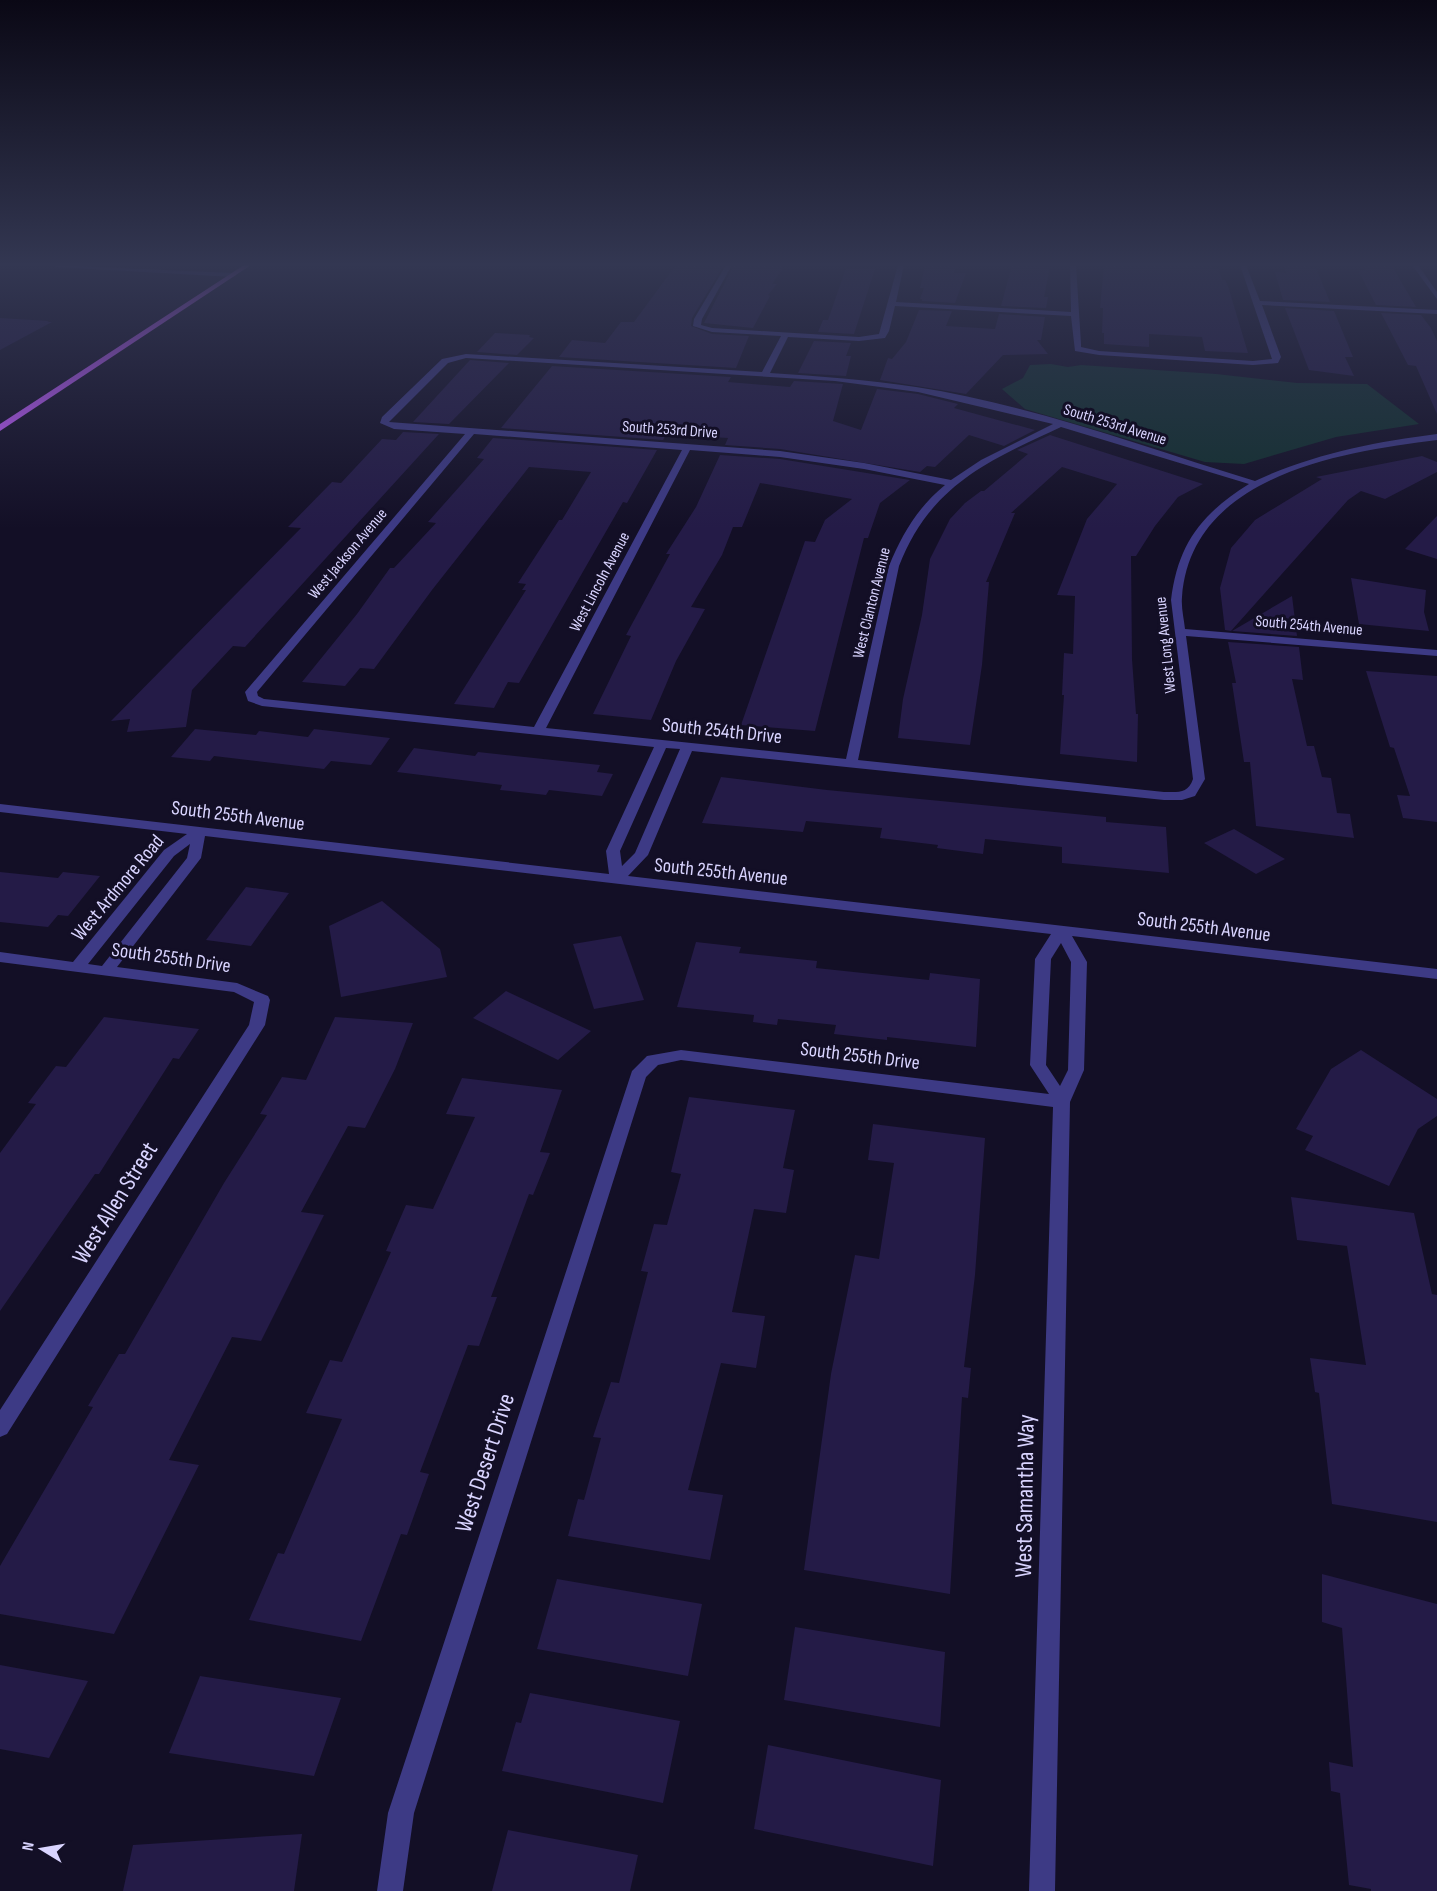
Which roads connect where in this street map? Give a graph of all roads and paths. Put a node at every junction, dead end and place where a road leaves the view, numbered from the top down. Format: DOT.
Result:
graph roads {
  1 [pos="114,353"];
  2 [pos="776,353"];
  3 [pos="1103,353"];
  4 [pos="1276,353"];
  5 [pos="765,375"];
  6 [pos="384,423"];
  7 [pos="1061,424"];
  8 [pos="0,428"];
  9 [pos="472,431"];
  10 [pos="1437,436"];
  11 [pos="688,446"];
  12 [pos="951,483"];
  13 [pos="1257,484"];
  14 [pos="1179,632"];
  15 [pos="1437,653"];
  16 [pos="252,698"];
  17 [pos="538,731"];
  18 [pos="661,745"];
  19 [pos="687,748"];
  20 [pos="851,764"];
  21 [pos="1190,795"];
  22 [pos="0,808"];
  23 [pos="199,831"];
  24 [pos="617,880"];
  25 [pos="1061,930"];
  26 [pos="0,957"];
  27 [pos="77,967"];
  28 [pos="107,970"];
  29 [pos="1437,974"];
  30 [pos="262,1000"];
  31 [pos="653,1060"];
  32 [pos="1062,1102"];
  33 [pos="0,1428"];
  34 [pos="390,1891"];
  35 [pos="1042,1891"];
  1 -- 8 [label="main road"];
  2 -- 5 [label="street"];
  3 -- 4 [label="street"];
  5 -- 6 [label="street, South 253rd Avenue"];
  5 -- 7 [label="street, South 253rd Avenue"];
  6 -- 9 [label="street, South 253rd Drive"];
  7 -- 12 [label="street, West Clanton Avenue"];
  7 -- 13 [label="street, South 253rd Avenue"];
  9 -- 11 [label="street, South 253rd Drive"];
  9 -- 16 [label="street, West Jackson Avenue"];
  10 -- 13 [label="street"];
  11 -- 12 [label="street, South 253rd Drive"];
  11 -- 17 [label="street, West Lincoln Avenue"];
  12 -- 20 [label="street, West Clanton Avenue"];
  13 -- 14 [label="street, West Long Avenue"];
  14 -- 15 [label="street, South 254th Avenue"];
  14 -- 21 [label="street, West Long Avenue"];
  16 -- 17 [label="street, South 254th Drive"];
  17 -- 18 [label="street, South 254th Drive"];
  18 -- 19 [label="street, South 254th Drive"];
  18 -- 24 [label="street"];
  19 -- 20 [label="street, South 254th Drive"];
  19 -- 24 [label="street"];
  20 -- 21 [label="street, South 254th Drive"];
  22 -- 23 [label="street, South 255th Avenue"];
  23 -- 24 [label="street, South 255th Avenue"];
  23 -- 27 [label="street, West Ardmore Road"];
  23 -- 28 [label="street, West Ardmore Road"];
  24 -- 25 [label="street, South 255th Avenue"];
  25 -- 29 [label="street, South 255th Avenue"];
  25 -- 32 [label="street"];
  25 -- 32 [label="street"];
  26 -- 27 [label="street, South 255th Drive"];
  27 -- 28 [label="street, South 255th Drive"];
  28 -- 30 [label="street, South 255th Drive"];
  30 -- 33 [label="street, West Allen Street"];
  31 -- 32 [label="street, South 255th Drive"];
  31 -- 34 [label="street, West Desert Drive"];
  32 -- 35 [label="street, West Samantha Way"];
}
